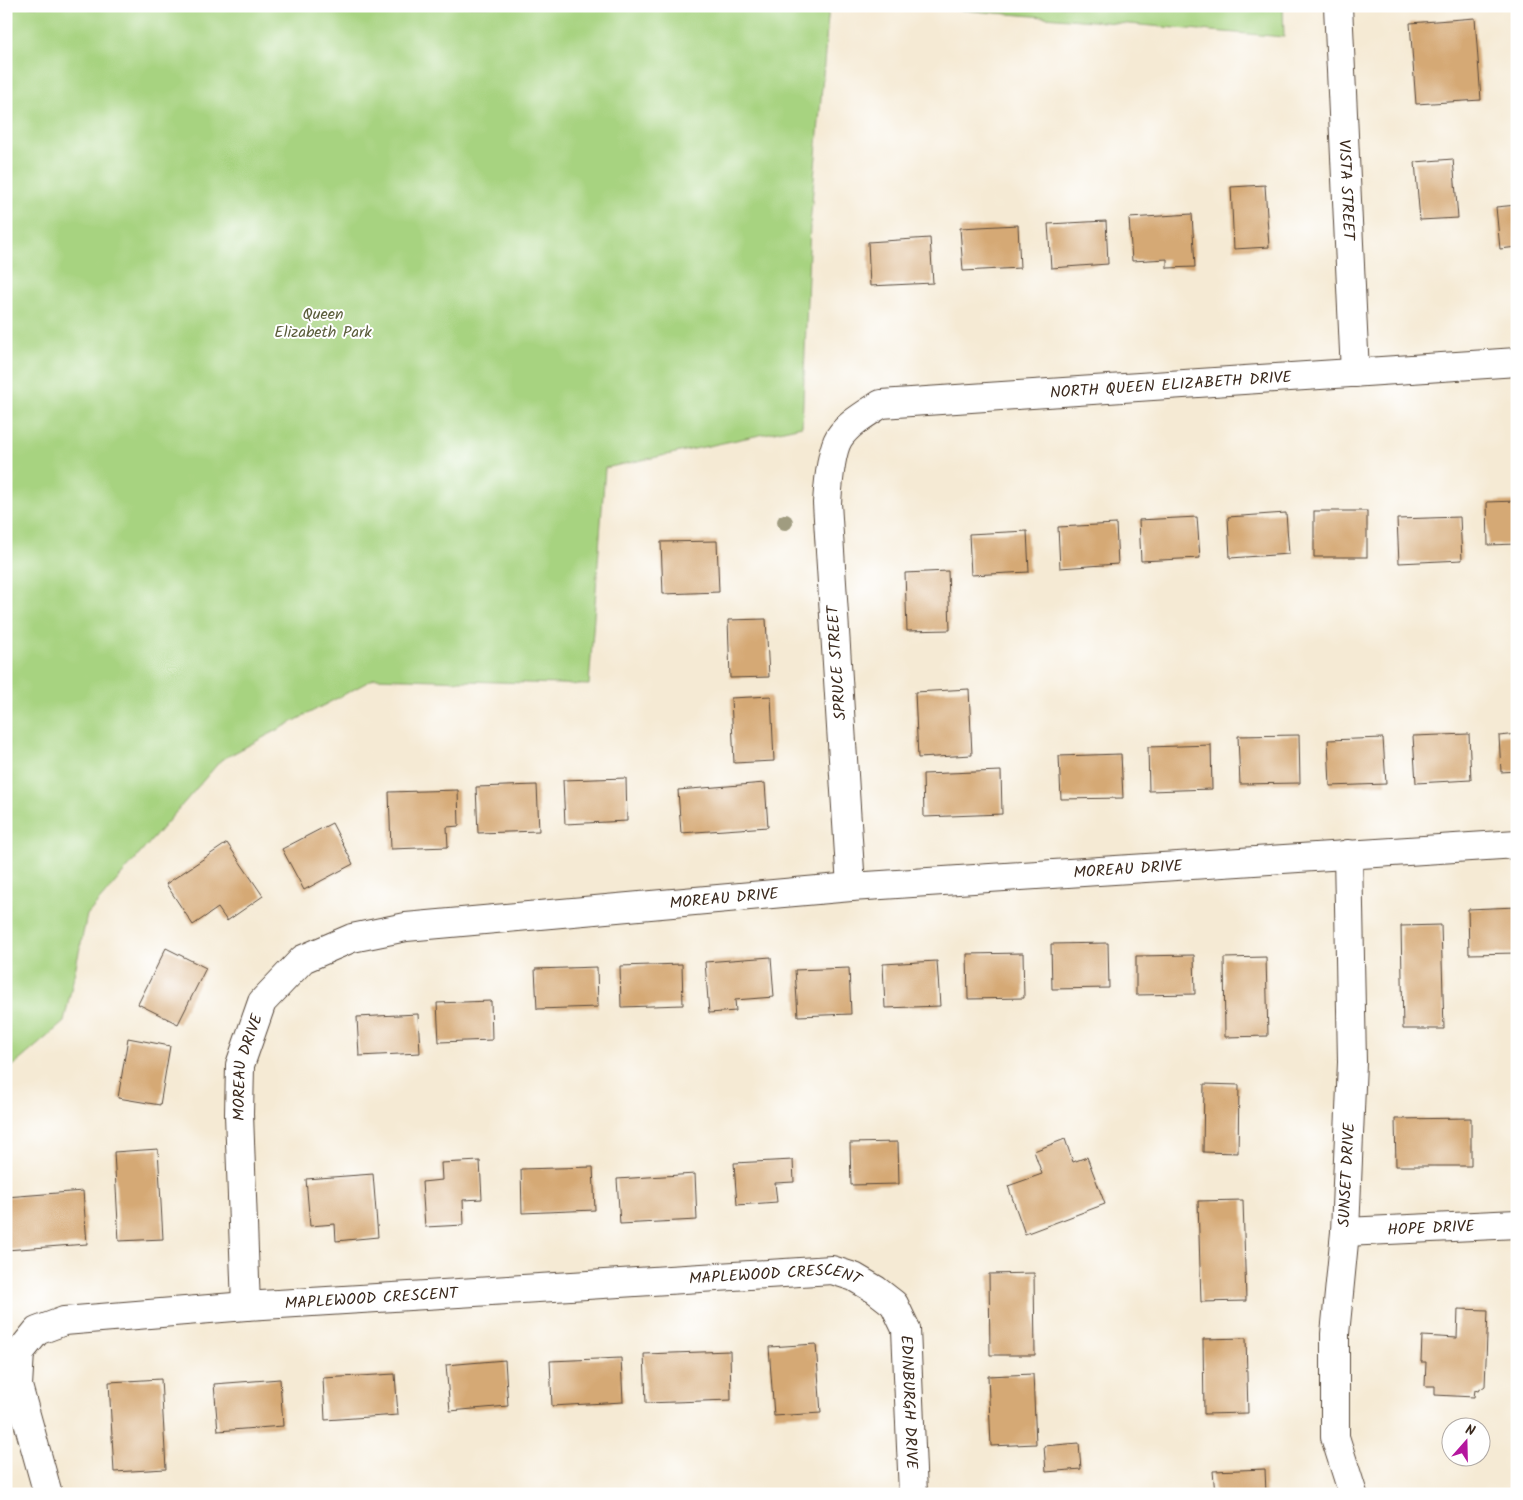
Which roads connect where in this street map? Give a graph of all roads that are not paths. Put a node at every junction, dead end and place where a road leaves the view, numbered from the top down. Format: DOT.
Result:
graph roads {
  1 [pos="1338,6"];
  2 [pos="1517,362"];
  3 [pos="1356,373"];
  4 [pos="838,439"];
  5 [pos="1517,844"];
  6 [pos="1348,854"];
  7 [pos="851,887"];
  8 [pos="1517,1224"];
  9 [pos="1345,1232"];
  10 [pos="876,1290"];
  11 [pos="246,1306"];
  12 [pos="48,1494"];
  13 [pos="913,1494"];
  14 [pos="1352,1494"];
  1 -- 3 [label="street, VISTA STREET"];
  2 -- 3 [label="street, NORTH QUEEN ELIZABETH DRIVE"];
  3 -- 4 [label="street, NORTH QUEEN ELIZABETH DRIVE"];
  4 -- 7 [label="street, SPRUCE STREET"];
  5 -- 6 [label="street, MOREAU DRIVE"];
  6 -- 7 [label="street, MOREAU DRIVE"];
  6 -- 9 [label="street, SUNSET DRIVE"];
  7 -- 11 [label="street, MOREAU DRIVE"];
  8 -- 9 [label="street, HOPE DRIVE"];
  9 -- 14 [label="street, SUNSET DRIVE"];
  10 -- 11 [label="street, MAPLEWOOD CRESCENT"];
  10 -- 13 [label="street, EDINBURGH DRIVE"];
  11 -- 12 [label="street, MAPLEWOOD CRESCENT"];
}
